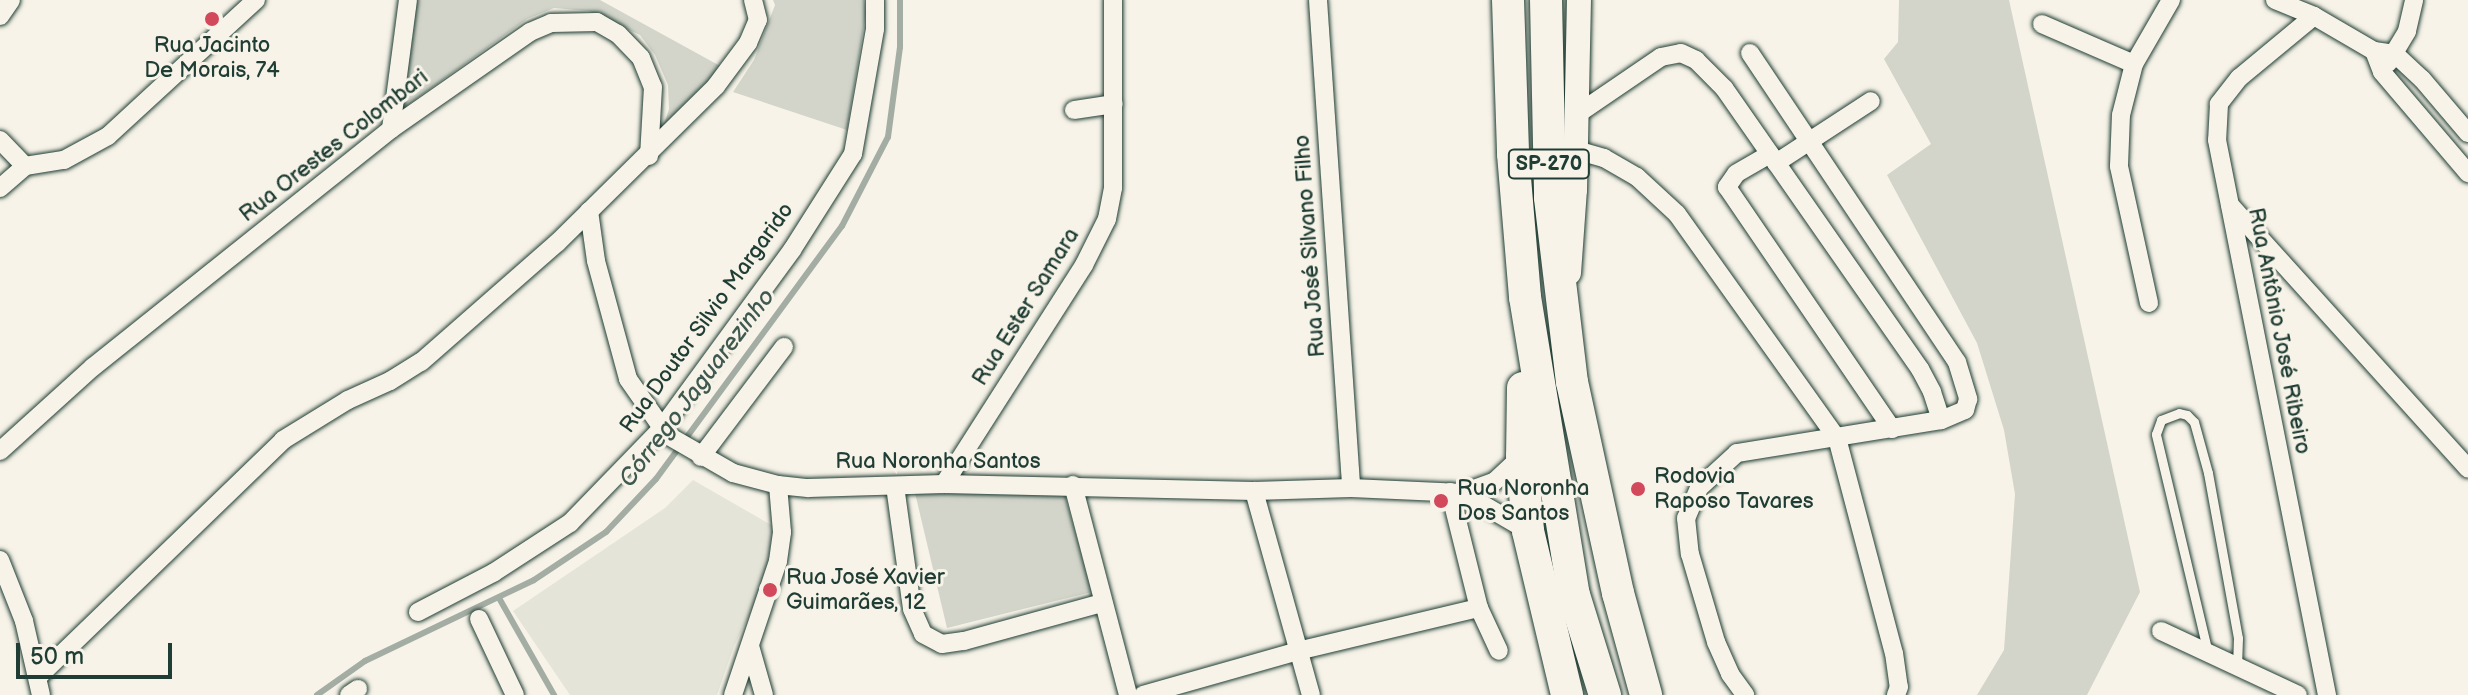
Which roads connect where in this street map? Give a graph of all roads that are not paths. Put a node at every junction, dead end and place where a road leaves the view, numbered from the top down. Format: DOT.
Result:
graph roads {
  1 [pos="11,0"];
  2 [pos="256,0"];
  3 [pos="408,0"];
  4 [pos="753,0"];
  5 [pos="875,0"];
  6 [pos="1113,0"];
  7 [pos="1318,0"];
  8 [pos="1508,0"];
  9 [pos="1546,0"];
  10 [pos="1579,0"];
  11 [pos="2171,0"];
  12 [pos="2414,0"];
  13 [pos="2285,2"];
  14 [pos="0,16"];
  15 [pos="2314,16"];
  16 [pos="2042,24"];
  17 [pos="2374,51"];
  18 [pos="1750,53"];
  19 [pos="2395,54"];
  20 [pos="2134,64"];
  21 [pos="2382,72"];
  22 [pos="1871,101"];
  23 [pos="1114,104"];
  24 [pos="1074,110"];
  25 [pos="1576,115"];
  26 [pos="391,129"];
  27 [pos="2468,133"];
  28 [pos="0,140"];
  29 [pos="1810,141"];
  30 [pos="1576,150"];
  31 [pos="649,156"];
  32 [pos="1773,159"];
  33 [pos="25,166"];
  34 [pos="2468,173"];
  35 [pos="0,188"];
  36 [pos="2228,203"];
  37 [pos="589,211"];
  38 [pos="1525,297"];
  39 [pos="2149,303"];
  40 [pos="1565,327"];
  41 [pos="784,347"];
  42 [pos="1941,420"];
  43 [pos="1892,429"];
  44 [pos="664,432"];
  45 [pos="1837,438"];
  46 [pos="0,451"];
  47 [pos="697,455"];
  48 [pos="1522,456"];
  49 [pos="2468,468"];
  50 [pos="944,484"];
  51 [pos="778,485"];
  52 [pos="1073,485"];
  53 [pos="895,486"];
  54 [pos="1351,488"];
  55 [pos="1254,491"];
  56 [pos="1457,492"];
  57 [pos="1528,531"];
  58 [pos="0,560"];
  59 [pos="1102,603"];
  60 [pos="1479,608"];
  61 [pos="418,612"];
  62 [pos="479,619"];
  63 [pos="2161,631"];
  64 [pos="750,646"];
  65 [pos="1298,651"];
  66 [pos="1499,651"];
  67 [pos="2208,653"];
  68 [pos="2237,667"];
  69 [pos="40,686"];
  70 [pos="515,695"];
  71 [pos="733,695"];
  72 [pos="764,695"];
  73 [pos="1128,695"];
  74 [pos="1143,695"];
  75 [pos="1311,695"];
  76 [pos="1567,695"];
  77 [pos="1605,695"];
  78 [pos="1646,695"];
  79 [pos="1745,695"];
  80 [pos="1896,695"];
  81 [pos="2298,695"];
  82 [pos="2327,695"];
  1 -- 14 [label="street"];
  2 -- 33 [label="street"];
  3 -- 26 [label="street"];
  4 -- 31 [label="street"];
  5 -- 44 [label="street, Rua Doutor Silvio Margarido"];
  6 -- 23 [label="street, Rua Ester Samara"];
  7 -- 54 [label="street, Rua José Silvano Filho"];
  8 -- 38 [label="highway, SP-270"];
  9 -- 40 [label="highway, SP-270"];
  10 -- 25 [label="main road"];
  11 -- 20 [label="street"];
  12 -- 19 [label="street"];
  13 -- 15 [label="street"];
  15 -- 17 [label="street"];
  15 -- 36 [label="street, Rua Antônio José Ribeiro"];
  16 -- 20 [label="street"];
  17 -- 19 [label="street"];
  17 -- 21 [label="street"];
  18 -- 29 [label="street"];
  19 -- 21 [label="street"];
  19 -- 27 [label="street"];
  20 -- 39 [label="street"];
  21 -- 34 [label="street"];
  22 -- 29 [label="street"];
  23 -- 24 [label="street"];
  23 -- 50 [label="street, Rua Ester Samara"];
  25 -- 30 [label="main road"];
  25 -- 32 [label="street"];
  26 -- 31 [label="street, Rua Orestes Colombari"];
  26 -- 46 [label="street, Rua Orestes Colombari"];
  28 -- 33 [label="street"];
  29 -- 32 [label="street"];
  29 -- 42 [label="street"];
  30 -- 40 [label="main road"];
  30 -- 45 [label="street"];
  31 -- 37 [label="street"];
  32 -- 42 [label="street"];
  32 -- 43 [label="street"];
  33 -- 35 [label="street"];
  36 -- 49 [label="street"];
  36 -- 82 [label="street, Rua Antônio José Ribeiro"];
  37 -- 44 [label="street, Rua Noronha Santos"];
  37 -- 69 [label="street"];
  38 -- 48 [label="highway"];
  38 -- 77 [label="highway, SP-270"];
  40 -- 78 [label="highway, SP-270"];
  41 -- 47 [label="street"];
  42 -- 43 [label="street"];
  43 -- 45 [label="street"];
  44 -- 47 [label="street, Rua Noronha Santos"];
  44 -- 61 [label="street, Rua Doutor Silvio Margarido"];
  45 -- 79 [label="street"];
  45 -- 80 [label="street"];
  47 -- 51 [label="street, Rua Noronha Santos"];
  48 -- 56 [label="street, Rua Noronha Santos"];
  48 -- 57 [label="highway"];
  50 -- 52 [label="street, Rua Noronha Santos"];
  50 -- 53 [label="street, Rua Noronha Santos"];
  51 -- 53 [label="street, Rua Noronha Santos"];
  51 -- 64 [label="street"];
  52 -- 55 [label="street, Rua Noronha Santos"];
  52 -- 59 [label="street"];
  53 -- 59 [label="street"];
  54 -- 55 [label="street, Rua Noronha Santos"];
  54 -- 56 [label="street, Rua Noronha Santos"];
  55 -- 65 [label="street"];
  56 -- 57 [label="street, Rua Noronha Santos"];
  56 -- 60 [label="street"];
  57 -- 76 [label="highway"];
  58 -- 69 [label="street"];
  59 -- 73 [label="street"];
  60 -- 65 [label="street"];
  60 -- 66 [label="street"];
  62 -- 70 [label="street"];
  63 -- 67 [label="street"];
  64 -- 71 [label="street"];
  64 -- 72 [label="street"];
  65 -- 74 [label="street"];
  65 -- 75 [label="street"];
  67 -- 68 [label="street"];
  67 -- 68 [label="lane"];
  68 -- 81 [label="street"];
}
